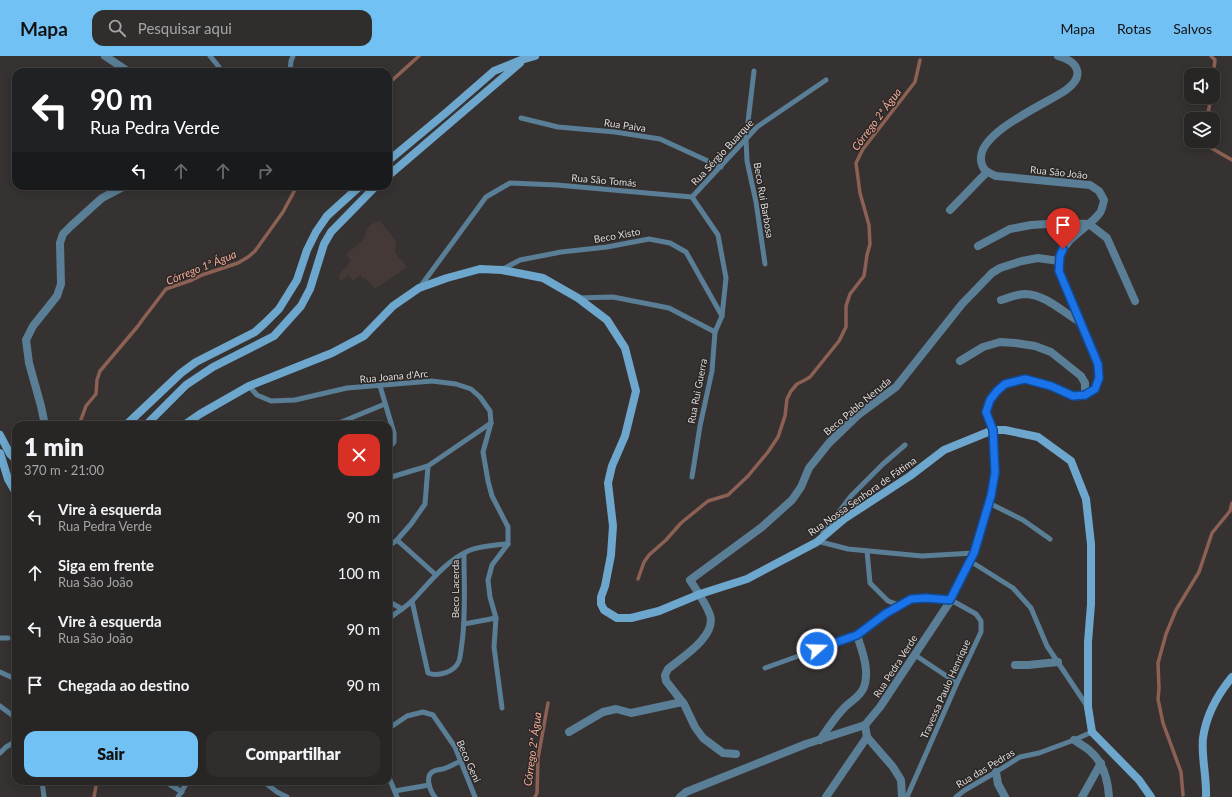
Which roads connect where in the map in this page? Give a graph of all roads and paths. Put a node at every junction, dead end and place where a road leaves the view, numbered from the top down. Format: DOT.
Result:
graph roads {
  1 [pos="105,56"];
  2 [pos="210,56"];
  3 [pos="293,56"];
  4 [pos="535,56"];
  5 [pos="1058,56"];
  6 [pos="525,58"];
  7 [pos="123,68"];
  8 [pos="219,68"];
  9 [pos="290,68"];
  10 [pos="754,71"];
  11 [pos="826,80"];
  12 [pos="521,118"];
  13 [pos="746,139"];
  14 [pos="392,158"];
  15 [pos="721,167"];
  16 [pos="987,172"];
  17 [pos="392,173"];
  18 [pos="117,190"];
  19 [pos="356,190"];
  20 [pos="372,190"];
  21 [pos="692,197"];
  22 [pos="950,210"];
  23 [pos="1089,224"];
  24 [pos="978,246"];
  25 [pos="1059,261"];
  26 [pos="765,264"];
  27 [pos="502,270"];
  28 [pos="419,288"];
  29 [pos="578,298"];
  30 [pos="1001,300"];
  31 [pos="1135,301"];
  32 [pos="722,316"];
  33 [pos="1080,322"];
  34 [pos="715,332"];
  35 [pos="960,361"];
  36 [pos="249,386"];
  37 [pos="380,386"];
  38 [pos="1085,395"];
  39 [pos="385,404"];
  40 [pos="44,421"];
  41 [pos="130,421"];
  42 [pos="150,421"];
  43 [pos="190,421"];
  44 [pos="344,421"];
  45 [pos="390,421"];
  46 [pos="491,423"];
  47 [pos="392,426"];
  48 [pos="993,430"];
  49 [pos="0,435"];
  50 [pos="392,444"];
  51 [pos="905,445"];
  52 [pos="0,453"];
  53 [pos="12,456"];
  54 [pos="12,465"];
  55 [pos="428,466"];
  56 [pos="4,470"];
  57 [pos="392,477"];
  58 [pos="692,477"];
  59 [pos="12,487"];
  60 [pos="989,503"];
  61 [pos="1050,539"];
  62 [pos="397,540"];
  63 [pos="817,542"];
  64 [pos="392,544"];
  65 [pos="508,544"];
  66 [pos="867,551"];
  67 [pos="974,553"];
  68 [pos="464,554"];
  69 [pos="970,562"];
  70 [pos="436,575"];
  71 [pos="700,594"];
  72 [pos="950,600"];
  73 [pos="412,601"];
  74 [pos="392,603"];
  75 [pos="899,604"];
  76 [pos="402,609"];
  77 [pos="392,616"];
  78 [pos="496,618"];
  79 [pos="464,624"];
  80 [pos="857,635"];
  81 [pos="0,638"];
  82 [pos="8,638"];
  83 [pos="915,655"];
  84 [pos="1058,662"];
  85 [pos="1015,665"];
  86 [pos="765,668"];
  87 [pos="0,672"];
  88 [pos="11,677"];
  89 [pos="1232,677"];
  90 [pos="957,682"];
  91 [pos="682,702"];
  92 [pos="0,706"];
  93 [pos="1088,707"];
  94 [pos="502,708"];
  95 [pos="12,715"];
  96 [pos="865,724"];
  97 [pos="392,726"];
  98 [pos="569,732"];
  99 [pos="1092,732"];
  100 [pos="867,737"];
  101 [pos="820,740"];
  102 [pos="1074,740"];
  103 [pos="12,744"];
  104 [pos="0,753"];
  105 [pos="736,754"];
  106 [pos="461,761"];
  107 [pos="1101,763"];
  108 [pos="996,772"];
  109 [pos="42,785"];
  110 [pos="171,785"];
  111 [pos="186,785"];
  112 [pos="268,785"];
  113 [pos="392,785"];
  114 [pos="429,785"];
  115 [pos="182,792"];
  116 [pos="395,792"];
  117 [pos="44,797"];
  118 [pos="178,797"];
  119 [pos="287,797"];
  120 [pos="397,797"];
  121 [pos="435,797"];
  122 [pos="475,797"];
  123 [pos="680,797"];
  124 [pos="826,797"];
  125 [pos="902,797"];
  126 [pos="907,797"];
  127 [pos="956,797"];
  128 [pos="1005,797"];
  129 [pos="1082,797"];
  130 [pos="1109,797"];
  131 [pos="1151,797"];
  132 [pos="1206,797"];
  1 -- 7 [label="street"];
  2 -- 8 [label="lane"];
  3 -- 9 [label="lane"];
  4 -- 6 [label="street"];
  5 -- 16 [label="street"];
  6 -- 14 [label="street"];
  6 -- 17 [label="street"];
  10 -- 13 [label="lane, Beco Rui Barbosa"];
  11 -- 13 [label="lane, Rua Sérgio Buarque"];
  12 -- 15 [label="lane, Rua Paiva"];
  13 -- 15 [label="lane, Rua Sérgio Buarque"];
  13 -- 26 [label="lane, Beco Rui Barbosa"];
  15 -- 21 [label="lane, Rua Sérgio Buarque"];
  16 -- 22 [label="street"];
  16 -- 23 [label="street, Rua São João"];
  18 -- 40 [label="street"];
  19 -- 41 [label="street"];
  20 -- 42 [label="street"];
  21 -- 28 [label="lane, Rua São Tomás"];
  21 -- 32 [label="lane"];
  23 -- 24 [label="street"];
  23 -- 25 [label="street, Rua São João"];
  23 -- 31 [label="street"];
  25 -- 33 [label="street"];
  25 -- 71 [label="street, Beco Pablo Neruda"];
  27 -- 28 [label="street, Rua Nossa Senhora de Fátima"];
  27 -- 29 [label="street, Rua Nossa Senhora de Fátima"];
  27 -- 32 [label="lane, Beco Xisto"];
  28 -- 36 [label="street, Rua Nossa Senhora de Fátima"];
  29 -- 34 [label="lane"];
  29 -- 71 [label="street, Rua Nossa Senhora de Fátima"];
  30 -- 33 [label="street"];
  32 -- 34 [label="lane"];
  33 -- 38 [label="street"];
  34 -- 58 [label="lane, Rua Rui Guerra"];
  35 -- 38 [label="street"];
  36 -- 37 [label="lane, Rua Joana d'Arc"];
  36 -- 43 [label="street, Rua Nossa Senhora de Fátima"];
  37 -- 39 [label="lane"];
  37 -- 46 [label="lane, Rua Joana d'Arc"];
  38 -- 48 [label="street"];
  39 -- 44 [label="lane"];
  39 -- 45 [label="lane"];
  46 -- 55 [label="lane"];
  46 -- 65 [label="lane"];
  47 -- 50 [label="lane"];
  48 -- 60 [label="street, Rua Pedra Verde"];
  48 -- 63 [label="street, Rua Nossa Senhora de Fátima"];
  48 -- 93 [label="street, Rua Nossa Senhora de Fátima"];
  49 -- 53 [label="street"];
  51 -- 63 [label="lane"];
  52 -- 56 [label="street"];
  54 -- 56 [label="street"];
  55 -- 57 [label="lane"];
  55 -- 62 [label="lane"];
  56 -- 59 [label="street"];
  60 -- 61 [label="lane"];
  60 -- 67 [label="street, Rua Pedra Verde"];
  62 -- 64 [label="lane"];
  62 -- 70 [label="lane"];
  63 -- 66 [label="lane"];
  63 -- 71 [label="street, Rua Nossa Senhora de Fátima"];
  65 -- 68 [label="lane"];
  65 -- 78 [label="lane"];
  66 -- 67 [label="lane"];
  66 -- 75 [label="lane"];
  67 -- 69 [label="street, Rua Pedra Verde"];
  68 -- 70 [label="lane"];
  68 -- 79 [label="lane, Beco Lacerda"];
  69 -- 72 [label="street, Rua Pedra Verde"];
  69 -- 84 [label="lane"];
  70 -- 73 [label="lane"];
  71 -- 91 [label="street"];
  72 -- 75 [label="lane"];
  72 -- 83 [label="street, Rua Pedra Verde"];
  72 -- 90 [label="lane, Travessa Paulo Henrique"];
  73 -- 76 [label="lane"];
  73 -- 79 [label="lane, Beco Lacerda"];
  74 -- 76 [label="lane"];
  75 -- 80 [label="lane"];
  76 -- 77 [label="lane"];
  78 -- 79 [label="lane"];
  78 -- 94 [label="lane"];
  80 -- 86 [label="lane"];
  80 -- 101 [label="street"];
  81 -- 82 [label="lane"];
  83 -- 90 [label="lane"];
  83 -- 96 [label="street, Rua Pedra Verde"];
  84 -- 85 [label="street"];
  84 -- 93 [label="lane"];
  87 -- 88 [label="lane"];
  89 -- 132 [label="street"];
  90 -- 126 [label="lane, Travessa Paulo Henrique"];
  91 -- 98 [label="street"];
  91 -- 105 [label="street"];
  92 -- 95 [label="lane"];
  93 -- 99 [label="street, Rua Nossa Senhora de Fátima"];
  96 -- 100 [label="street"];
  96 -- 101 [label="street, Rua Pedra Verde"];
  97 -- 106 [label="lane, Beco Geni"];
  99 -- 102 [label="lane, Rua das Pedras"];
  99 -- 131 [label="street"];
  100 -- 124 [label="street"];
  100 -- 125 [label="street"];
  101 -- 123 [label="street, Rua Pedra Verde"];
  102 -- 107 [label="street"];
  102 -- 108 [label="lane, Rua das Pedras"];
  103 -- 104 [label="lane"];
  106 -- 114 [label="lane"];
  106 -- 122 [label="lane, Beco Geni"];
  107 -- 129 [label="street"];
  107 -- 130 [label="street"];
  108 -- 127 [label="lane, Rua das Pedras"];
  108 -- 128 [label="street"];
  109 -- 117 [label="lane"];
  110 -- 115 [label="lane"];
  111 -- 115 [label="lane"];
  112 -- 119 [label="lane"];
  113 -- 116 [label="lane"];
  114 -- 116 [label="lane"];
  114 -- 121 [label="lane"];
  115 -- 118 [label="lane"];
  116 -- 120 [label="lane"];
}
